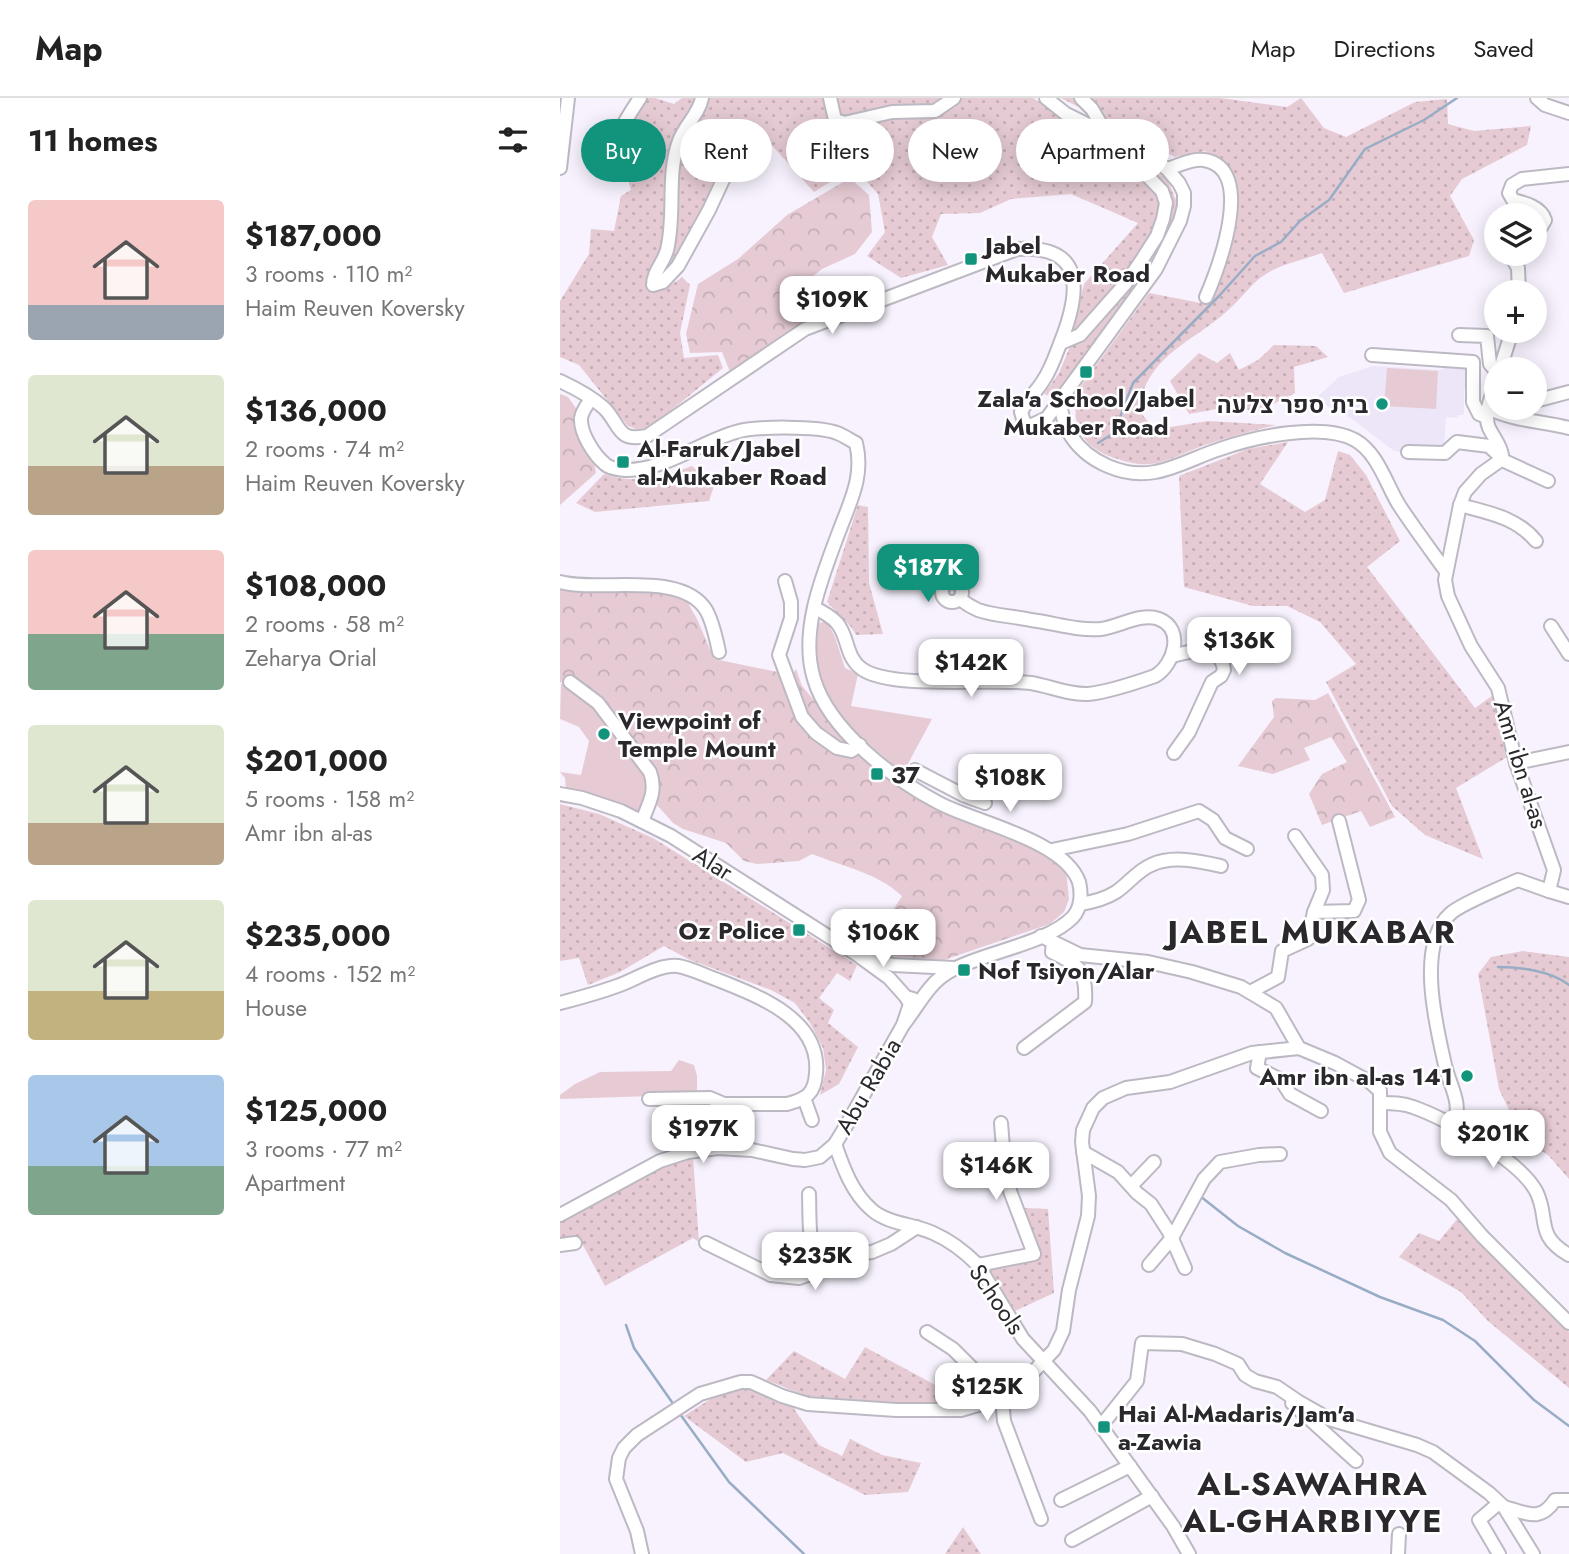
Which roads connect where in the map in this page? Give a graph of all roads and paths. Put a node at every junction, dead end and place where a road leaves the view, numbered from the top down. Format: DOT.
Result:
graph roads {
  1 [pos="568,98"];
  2 [pos="640,98"];
  3 [pos="702,98"];
  4 [pos="830,98"];
  5 [pos="954,98"];
  6 [pos="1046,98"];
  7 [pos="1081,98"];
  8 [pos="1537,98"];
  9 [pos="1569,113"];
  10 [pos="629,119"];
  11 [pos="692,119"];
  12 [pos="1077,119"];
  13 [pos="1098,119"];
  14 [pos="680,139"];
  15 [pos="560,168"];
  16 [pos="1169,168"];
  17 [pos="1169,171"];
  18 [pos="1569,174"];
  19 [pos="722,182"];
  20 [pos="1154,182"];
  21 [pos="1521,203"];
  22 [pos="1206,297"];
  23 [pos="1459,335"];
  24 [pos="1060,343"];
  25 [pos="1372,355"];
  26 [pos="1490,357"];
  27 [pos="560,381"];
  28 [pos="1569,392"];
  29 [pos="1547,398"];
  30 [pos="590,399"];
  31 [pos="1059,401"];
  32 [pos="1484,413"];
  33 [pos="1488,420"];
  34 [pos="1529,420"];
  35 [pos="1569,428"];
  36 [pos="1408,452"];
  37 [pos="1500,458"];
  38 [pos="1548,481"];
  39 [pos="1460,505"];
  40 [pos="1536,541"];
  41 [pos="1445,570"];
  42 [pos="785,581"];
  43 [pos="560,582"];
  44 [pos="940,583"];
  45 [pos="815,608"];
  46 [pos="1551,626"];
  47 [pos="719,652"];
  48 [pos="1569,654"];
  49 [pos="1172,656"];
  50 [pos="570,682"];
  51 [pos="860,745"];
  52 [pos="1569,752"];
  53 [pos="1174,753"];
  54 [pos="1516,763"];
  55 [pos="906,782"];
  56 [pos="560,794"];
  57 [pos="985,803"];
  58 [pos="642,821"];
  59 [pos="1339,821"];
  60 [pos="1295,836"];
  61 [pos="1247,849"];
  62 [pos="1052,850"];
  63 [pos="1221,866"];
  64 [pos="1549,891"];
  65 [pos="1569,897"];
  66 [pos="1080,904"];
  67 [pos="1314,912"];
  68 [pos="1041,936"];
  69 [pos="1054,942"];
  70 [pos="856,954"];
  71 [pos="907,966"];
  72 [pos="924,967"];
  73 [pos="957,967"];
  74 [pos="929,991"];
  75 [pos="1251,992"];
  76 [pos="903,993"];
  77 [pos="560,1003"];
  78 [pos="903,1026"];
  79 [pos="1024,1048"];
  80 [pos="1299,1048"];
  81 [pos="1260,1052"];
  82 [pos="804,1098"];
  83 [pos="649,1099"];
  84 [pos="1381,1103"];
  85 [pos="1321,1111"];
  86 [pos="812,1120"];
  87 [pos="1001,1123"];
  88 [pos="1454,1128"];
  89 [pos="835,1144"];
  90 [pos="1083,1152"];
  91 [pos="1280,1154"];
  92 [pos="1154,1162"];
  93 [pos="1131,1186"];
  94 [pos="809,1194"];
  95 [pos="560,1215"];
  96 [pos="917,1227"];
  97 [pos="1172,1238"];
  98 [pos="575,1243"];
  99 [pos="706,1243"];
  100 [pos="560,1245"];
  101 [pos="1569,1255"];
  102 [pos="978,1265"];
  103 [pos="1149,1265"];
  104 [pos="1185,1268"];
  105 [pos="822,1270"];
  106 [pos="1569,1323"];
  107 [pos="927,1332"];
  108 [pos="1043,1361"];
  109 [pos="1278,1387"];
  110 [pos="1002,1398"];
  111 [pos="1101,1426"];
  112 [pos="1356,1461"];
  113 [pos="1130,1466"];
  114 [pos="1152,1496"];
  115 [pos="1061,1500"];
  116 [pos="1569,1500"];
  117 [pos="1501,1505"];
  118 [pos="1041,1519"];
  119 [pos="1399,1534"];
  120 [pos="1072,1540"];
  121 [pos="642,1554"];
  122 [pos="1189,1554"];
  123 [pos="1398,1554"];
  124 [pos="1499,1554"];
  125 [pos="1533,1554"];
  1 -- 15 [label="street"];
  2 -- 10 [label="street"];
  3 -- 11 [label="street"];
  4 -- 5 [label="street"];
  6 -- 12 [label="street"];
  7 -- 13 [label="street"];
  8 -- 9 [label="street"];
  14 -- 19 [label="street"];
  16 -- 22 [label="street"];
  17 -- 31 [label="street"];
  18 -- 21 [label="street"];
  20 -- 24 [label="street"];
  23 -- 26 [label="street"];
  24 -- 30 [label="street"];
  24 -- 31 [label="street"];
  25 -- 32 [label="street"];
  27 -- 30 [label="street"];
  28 -- 29 [label="street"];
  30 -- 45 [label="street"];
  31 -- 41 [label="street"];
  33 -- 37 [label="street"];
  34 -- 35 [label="street"];
  36 -- 37 [label="street"];
  37 -- 38 [label="street"];
  37 -- 39 [label="street, Amr ibn al-as"];
  39 -- 40 [label="street"];
  39 -- 41 [label="street, Amr ibn al-as"];
  41 -- 54 [label="street, Amr ibn al-as"];
  42 -- 51 [label="street"];
  43 -- 47 [label="street"];
  44 -- 49 [label="street"];
  45 -- 49 [label="street"];
  45 -- 51 [label="street"];
  46 -- 48 [label="street"];
  49 -- 53 [label="street"];
  50 -- 58 [label="street"];
  51 -- 55 [label="street"];
  52 -- 54 [label="street"];
  54 -- 64 [label="street, Amr ibn al-as"];
  55 -- 57 [label="street"];
  55 -- 62 [label="street"];
  56 -- 58 [label="street, Alar"];
  58 -- 70 [label="street, Alar"];
  59 -- 67 [label="street"];
  60 -- 67 [label="street"];
  61 -- 62 [label="street"];
  62 -- 66 [label="street"];
  63 -- 66 [label="street"];
  64 -- 65 [label="street"];
  64 -- 88 [label="street"];
  66 -- 68 [label="street"];
  67 -- 75 [label="street"];
  68 -- 69 [label="street"];
  68 -- 73 [label="street"];
  69 -- 75 [label="street"];
  69 -- 79 [label="street"];
  70 -- 71 [label="street, Alar"];
  70 -- 76 [label="street, Alar"];
  71 -- 72 [label="street"];
  71 -- 76 [label="street"];
  72 -- 73 [label="street"];
  72 -- 74 [label="street"];
  73 -- 74 [label="street, Abu Rabia"];
  74 -- 76 [label="street"];
  74 -- 78 [label="street, Abu Rabia"];
  75 -- 80 [label="street"];
  76 -- 78 [label="street, Abu Rabia"];
  77 -- 82 [label="street"];
  78 -- 89 [label="street, Abu Rabia"];
  80 -- 81 [label="street"];
  80 -- 84 [label="street"];
  81 -- 85 [label="street"];
  81 -- 90 [label="street"];
  82 -- 83 [label="street"];
  82 -- 86 [label="street"];
  84 -- 88 [label="street"];
  84 -- 106 [label="street"];
  87 -- 102 [label="street"];
  88 -- 101 [label="street"];
  89 -- 95 [label="street, Abu Rabia"];
  89 -- 96 [label="street, Schools"];
  90 -- 93 [label="street"];
  90 -- 108 [label="street"];
  91 -- 97 [label="street"];
  92 -- 93 [label="street"];
  93 -- 97 [label="street"];
  94 -- 105 [label="street"];
  96 -- 102 [label="street, Schools"];
  96 -- 105 [label="street"];
  97 -- 103 [label="street"];
  97 -- 104 [label="street"];
  98 -- 100 [label="street"];
  99 -- 105 [label="street"];
  102 -- 108 [label="street, Schools"];
  107 -- 110 [label="street"];
  108 -- 110 [label="street"];
  108 -- 111 [label="street, Schools"];
  109 -- 111 [label="street"];
  109 -- 112 [label="street"];
  109 -- 117 [label="street"];
  110 -- 118 [label="street"];
  110 -- 121 [label="street"];
  111 -- 113 [label="street, Schools"];
  113 -- 114 [label="street, Schools"];
  113 -- 115 [label="street"];
  114 -- 120 [label="street"];
  114 -- 122 [label="street, Schools"];
  116 -- 117 [label="street"];
  117 -- 124 [label="street"];
  117 -- 125 [label="street"];
  119 -- 123 [label="street"];
}
